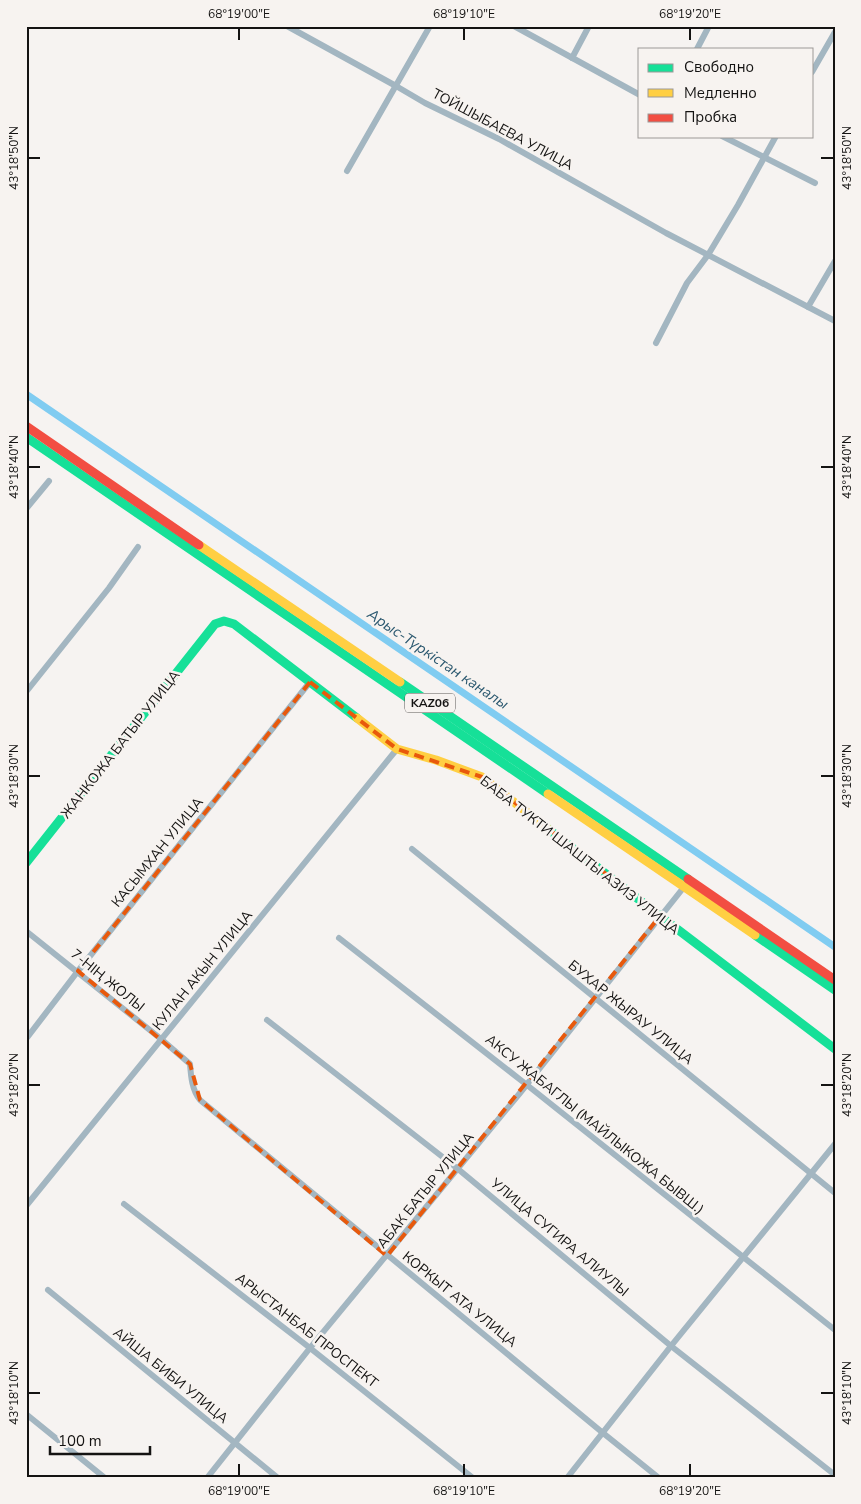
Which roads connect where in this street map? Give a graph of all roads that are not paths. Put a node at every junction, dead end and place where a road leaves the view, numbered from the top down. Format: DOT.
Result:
graph roads {
  1 [pos="286,26"];
  2 [pos="430,26"];
  3 [pos="514,26"];
  4 [pos="589,26"];
  5 [pos="709,26"];
  6 [pos="835,32"];
  7 [pos="698,48"];
  8 [pos="572,58"];
  9 [pos="814,69"];
  10 [pos="396,86"];
  11 [pos="638,94"];
  12 [pos="726,138"];
  13 [pos="775,138"];
  14 [pos="764,157"];
  15 [pos="347,171"];
  16 [pos="815,183"];
  17 [pos="708,255"];
  18 [pos="835,261"];
  19 [pos="808,307"];
  20 [pos="835,321"];
  21 [pos="656,343"];
  22 [pos="26,426"];
  23 [pos="26,436"];
  24 [pos="49,481"];
  25 [pos="26,509"];
  26 [pos="138,546"];
  27 [pos="215,624"];
  28 [pos="310,682"];
  29 [pos="26,692"];
  30 [pos="397,749"];
  31 [pos="412,849"];
  32 [pos="26,863"];
  33 [pos="684,887"];
  34 [pos="660,916"];
  35 [pos="26,931"];
  36 [pos="339,938"];
  37 [pos="78,971"];
  38 [pos="835,980"];
  39 [pos="835,990"];
  40 [pos="594,998"];
  41 [pos="267,1020"];
  42 [pos="26,1039"];
  43 [pos="161,1039"];
  44 [pos="835,1049"];
  45 [pos="527,1085"];
  46 [pos="200,1100"];
  47 [pos="835,1144"];
  48 [pos="458,1169"];
  49 [pos="810,1175"];
  50 [pos="835,1193"];
  51 [pos="124,1204"];
  52 [pos="26,1206"];
  53 [pos="387,1256"];
  54 [pos="743,1258"];
  55 [pos="48,1290"];
  56 [pos="835,1330"];
  57 [pos="671,1346"];
  58 [pos="310,1348"];
  59 [pos="26,1414"];
  60 [pos="603,1433"];
  61 [pos="235,1443"];
  62 [pos="835,1475"];
  63 [pos="105,1478"];
  64 [pos="207,1478"];
  65 [pos="278,1478"];
  66 [pos="473,1478"];
  67 [pos="567,1478"];
  68 [pos="659,1478"];
  1 -- 10 [label="street, ТОЙШЫБАЕВА УЛИЦА"];
  2 -- 10 [label="street"];
  3 -- 8 [label="street"];
  4 -- 8 [label="street"];
  5 -- 7 [label="street"];
  6 -- 9 [label="street"];
  8 -- 11 [label="street"];
  10 -- 15 [label="street"];
  10 -- 17 [label="street, ТОЙШЫБАЕВА УЛИЦА"];
  12 -- 14 [label="street"];
  13 -- 14 [label="street"];
  14 -- 16 [label="street"];
  14 -- 17 [label="street"];
  17 -- 19 [label="street, ТОЙШЫБАЕВА УЛИЦА"];
  17 -- 21 [label="street"];
  18 -- 19 [label="street"];
  19 -- 20 [label="street, ТОЙШЫБАЕВА УЛИЦА"];
  22 -- 38 [label="main road, KАZ06"];
  23 -- 33 [label="main road, KАZ06"];
  24 -- 25 [label="street"];
  26 -- 29 [label="street"];
  27 -- 28 [label="main road, БАБА ТУКТИ ШАШТЫ АЗИЗ УЛИЦА"];
  27 -- 32 [label="main road, ЖАНКОЖА БАТЫР УЛИЦА"];
  28 -- 30 [label="main road, БАБА ТУКТИ ШАШТЫ АЗИЗ УЛИЦА"];
  28 -- 37 [label="street, КАСЫМХАН УЛИЦА"];
  30 -- 34 [label="main road, БАБА ТУКТИ ШАШТЫ АЗИЗ УЛИЦА"];
  30 -- 43 [label="street, КУЛАН АКЫН УЛИЦА"];
  31 -- 40 [label="street, БУХАР ЖЫРАУ УЛИЦА"];
  33 -- 34 [label="street, АБАК БАТЫР УЛИЦА"];
  33 -- 39 [label="main road, KАZ06"];
  34 -- 40 [label="street, АБАК БАТЫР УЛИЦА"];
  34 -- 44 [label="main road, БАБА ТУКТИ ШАШТЫ АЗИЗ УЛИЦА"];
  35 -- 37 [label="street, 7-НІҢ ЖОЛЫ"];
  36 -- 45 [label="street, АКСУ ЖАБАГЛЫ (МАЙЛЫКОЖА БЫВШ.)"];
  37 -- 42 [label="street, КАСЫМХАН УЛИЦА"];
  37 -- 43 [label="street, 7-НІҢ ЖОЛЫ"];
  40 -- 45 [label="street, АБАК БАТЫР УЛИЦА"];
  40 -- 49 [label="street, БУХАР ЖЫРАУ УЛИЦА"];
  41 -- 48 [label="street, УЛИЦА СУГИРА АЛИУЛЫ"];
  43 -- 46 [label="street, 7-НІҢ ЖОЛЫ"];
  43 -- 52 [label="street, КУЛАН АКЫН УЛИЦА"];
  45 -- 48 [label="street, АБАК БАТЫР УЛИЦА"];
  45 -- 54 [label="street, АКСУ ЖАБАГЛЫ (МАЙЛЫКОЖА БЫВШ.)"];
  46 -- 53 [label="street, КОРКЫТ АТА УЛИЦА"];
  47 -- 49 [label="street"];
  48 -- 53 [label="street, АБАК БАТЫР УЛИЦА"];
  48 -- 57 [label="street, УЛИЦА СУГИРА АЛИУЛЫ"];
  49 -- 50 [label="street, БУХАР ЖЫРАУ УЛИЦА"];
  49 -- 54 [label="street"];
  51 -- 58 [label="street, АРЫСТАНБАБ ПРОСПЕКТ"];
  53 -- 58 [label="street, АБАК БАТЫР УЛИЦА"];
  53 -- 60 [label="street, КОРКЫТ АТА УЛИЦА"];
  54 -- 56 [label="street, АКСУ ЖАБАГЛЫ (МАЙЛЫКОЖА БЫВШ.)"];
  54 -- 57 [label="street"];
  55 -- 61 [label="street, АЙША БИБИ УЛИЦА"];
  57 -- 60 [label="street"];
  57 -- 62 [label="street, УЛИЦА СУГИРА АЛИУЛЫ"];
  58 -- 61 [label="street, АБАК БАТЫР УЛИЦА"];
  58 -- 66 [label="street, АРЫСТАНБАБ ПРОСПЕКТ"];
  59 -- 63 [label="street"];
  60 -- 67 [label="street"];
  60 -- 68 [label="street, КОРКЫТ АТА УЛИЦА"];
  61 -- 64 [label="street, АБАК БАТЫР УЛИЦА"];
  61 -- 65 [label="street, АЙША БИБИ УЛИЦА"];
}
